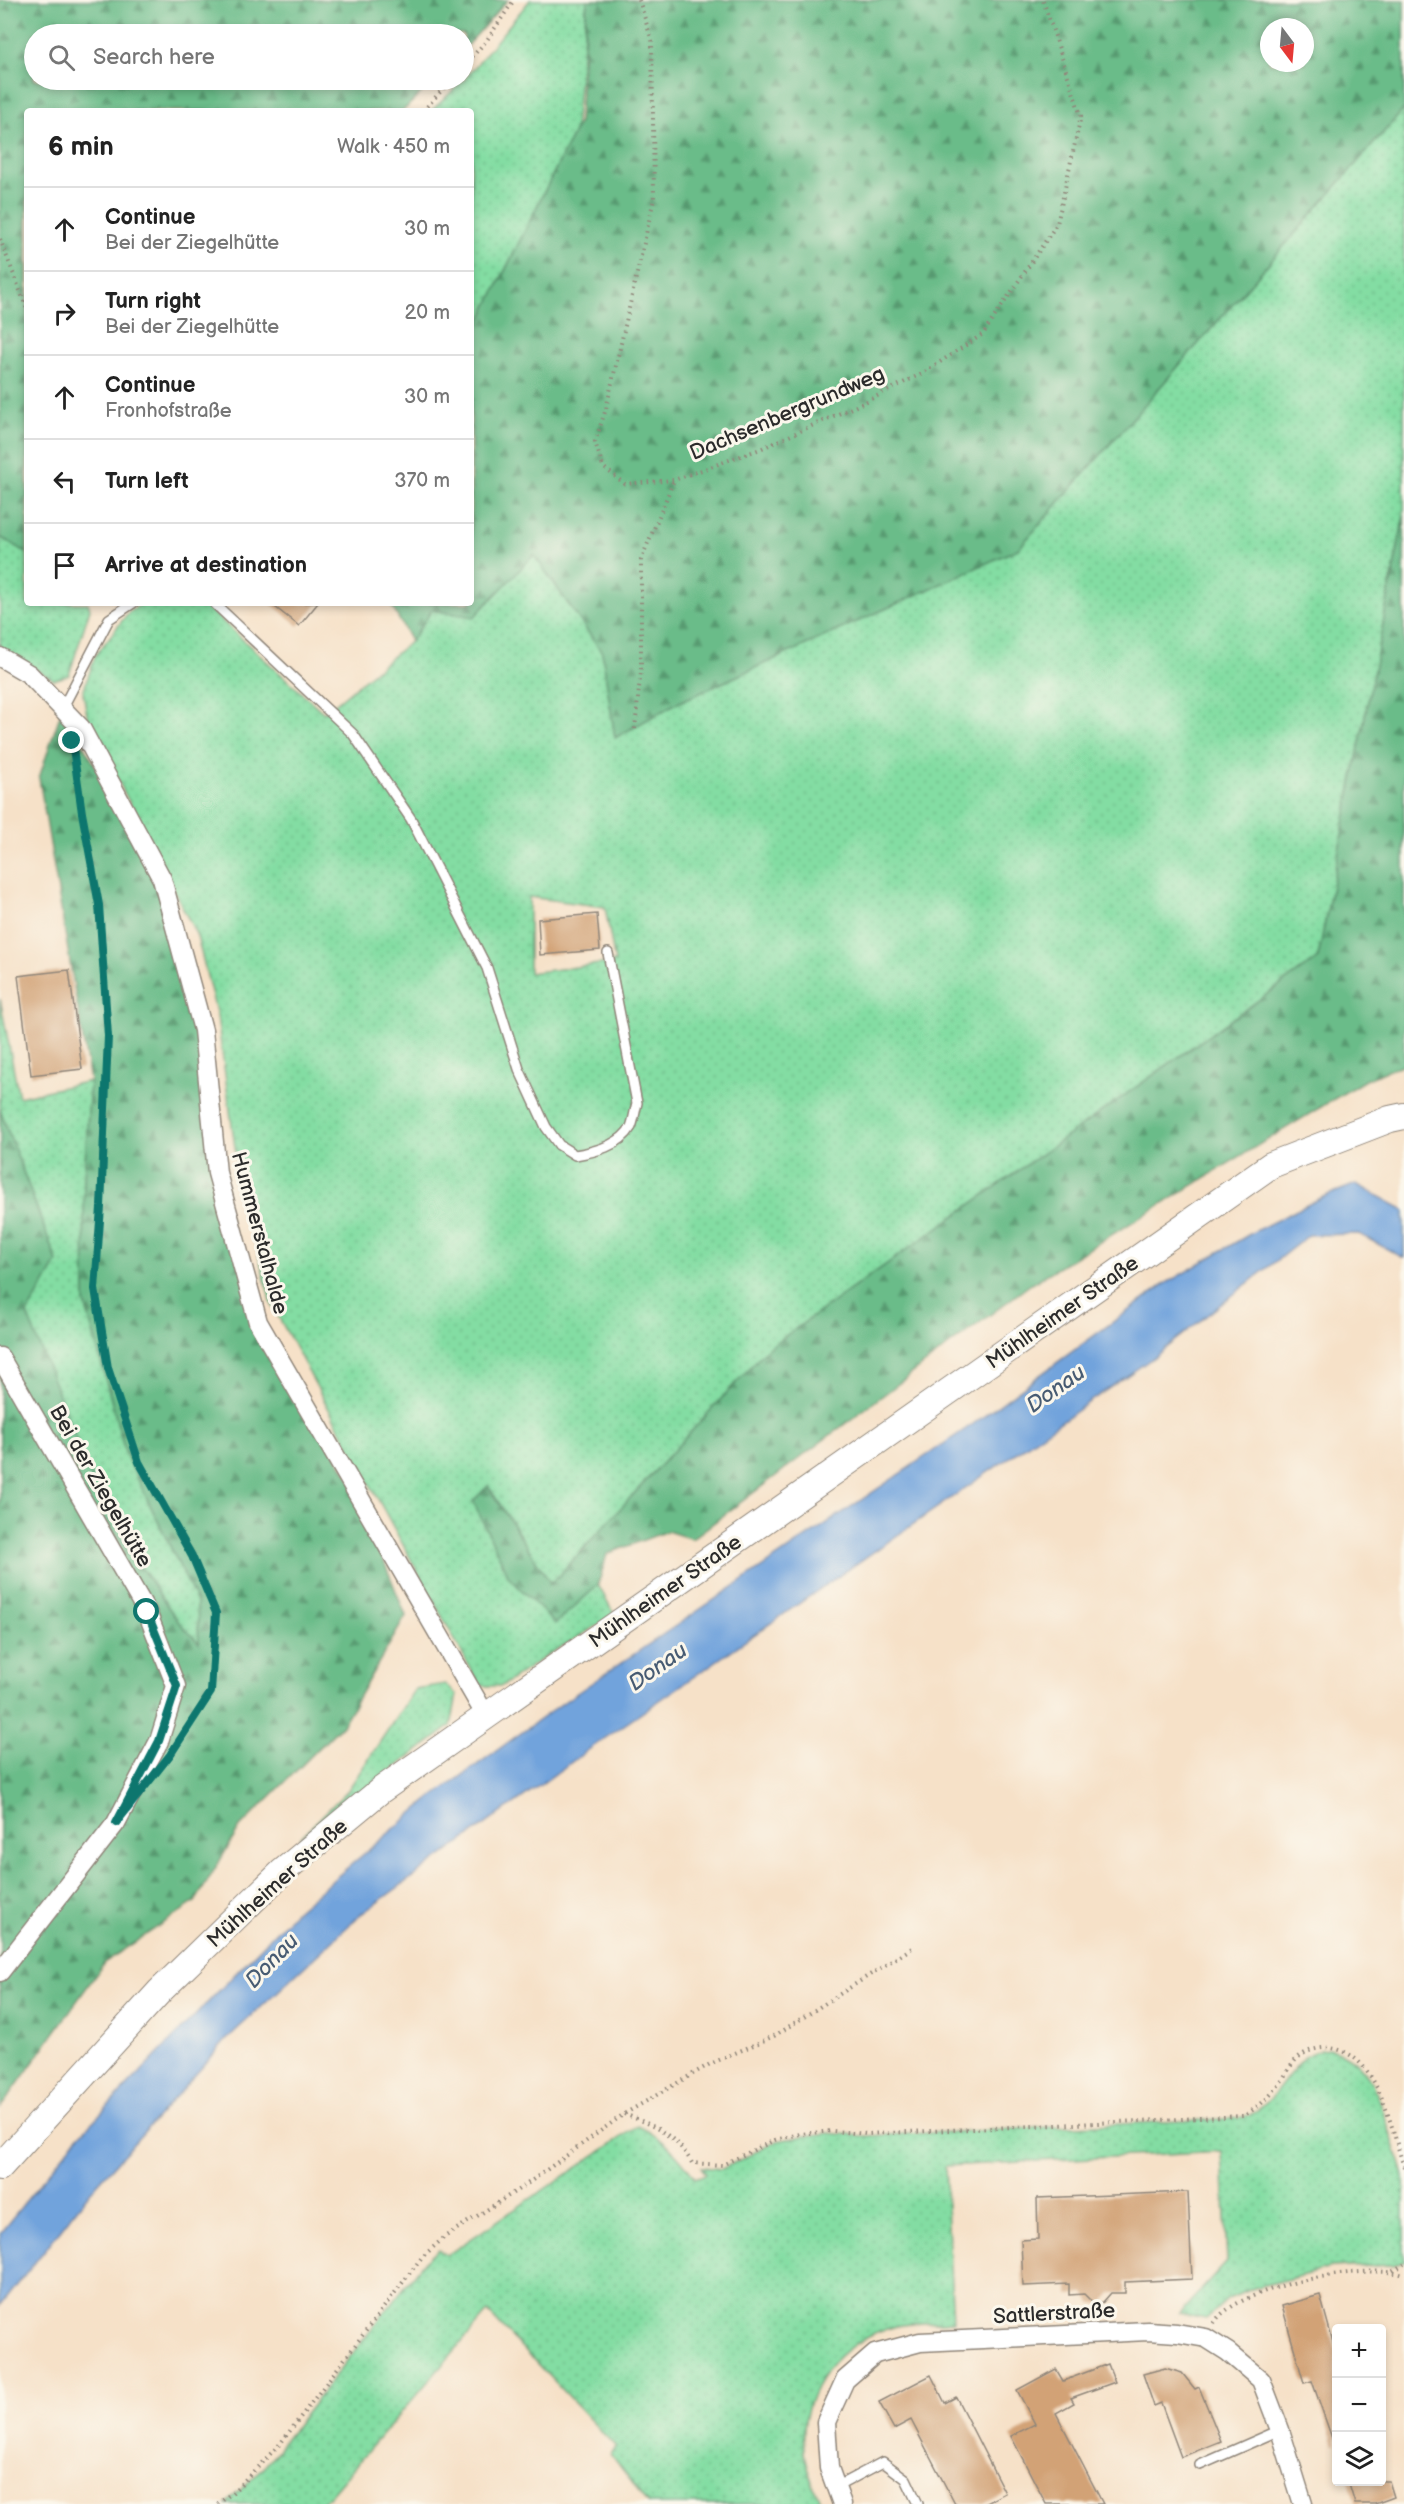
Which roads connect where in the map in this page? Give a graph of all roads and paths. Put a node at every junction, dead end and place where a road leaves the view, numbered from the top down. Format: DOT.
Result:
graph roads {
  1 [pos="514,0"];
  2 [pos="639,0"];
  3 [pos="1043,0"];
  4 [pos="474,54"];
  5 [pos="442,90"];
  6 [pos="426,108"];
  7 [pos="0,239"];
  8 [pos="24,301"];
  9 [pos="674,480"];
  10 [pos="128,606"];
  11 [pos="217,606"];
  12 [pos="0,657"];
  13 [pos="66,713"];
  14 [pos="634,729"];
  15 [pos="608,953"];
  16 [pos="1404,1116"];
  17 [pos="0,1357"];
  18 [pos="486,1716"];
  19 [pos="182,1737"];
  20 [pos="915,1946"];
  21 [pos="0,1972"];
  22 [pos="624,2114"];
  23 [pos="0,2167"];
  24 [pos="1404,2167"];
  25 [pos="1404,2264"];
  26 [pos="1394,2271"];
  27 [pos="1404,2275"];
  28 [pos="1206,2338"];
  29 [pos="1280,2430"];
  30 [pos="1200,2465"];
  31 [pos="839,2495"];
  32 [pos="1301,2503"];
  33 [pos="218,2504"];
  34 [pos="918,2504"];
  1 -- 4 [label="path"];
  2 -- 9 [label="path, Dachsenbergrundweg"];
  3 -- 9 [label="path, Dachsenbergrundweg"];
  5 -- 6 [label="path"];
  7 -- 8 [label="path"];
  9 -- 14 [label="path"];
  10 -- 13 [label="lane"];
  11 -- 15 [label="lane"];
  12 -- 13 [label="street, Hummerstalhalde"];
  13 -- 18 [label="street, Hummerstalhalde"];
  13 -- 19 [label="path"];
  16 -- 18 [label="main road, Mühlheimer Straße"];
  17 -- 21 [label="street, Bei der Ziegelhütte"];
  18 -- 23 [label="main road, Mühlheimer Straße"];
  20 -- 22 [label="path"];
  22 -- 24 [label="path"];
  22 -- 33 [label="path"];
  25 -- 26 [label="path"];
  26 -- 27 [label="path"];
  26 -- 28 [label="path"];
  28 -- 29 [label="street, Sattlerstraße"];
  28 -- 31 [label="street, Sattlerstraße"];
  29 -- 30 [label="lane"];
  29 -- 32 [label="street, Sattlerstraße"];
  31 -- 34 [label="lane"];
}
